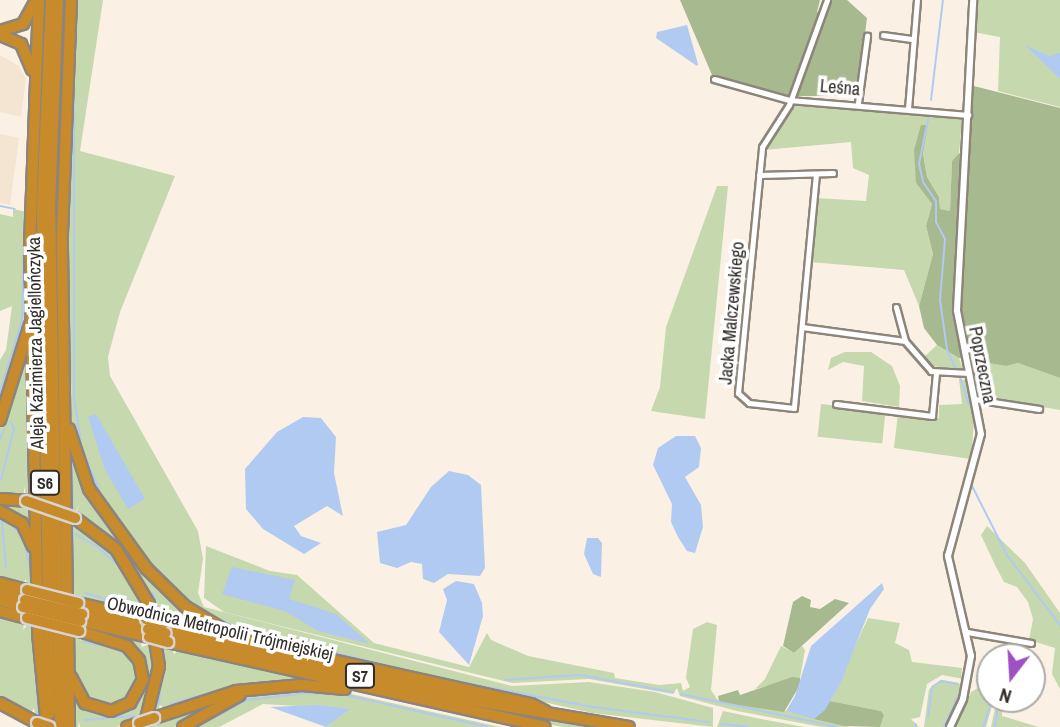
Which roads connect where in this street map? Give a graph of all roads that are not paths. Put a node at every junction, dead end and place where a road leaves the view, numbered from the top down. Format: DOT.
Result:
graph roads {
  1 [pos="38,0"];
  2 [pos="51,0"];
  3 [pos="58,0"];
  4 [pos="71,0"];
  5 [pos="827,0"];
  6 [pos="917,0"];
  7 [pos="973,0"];
  8 [pos="0,33"];
  9 [pos="883,35"];
  10 [pos="867,36"];
  11 [pos="913,39"];
  12 [pos="34,78"];
  13 [pos="714,79"];
  14 [pos="791,100"];
  15 [pos="858,103"];
  16 [pos="908,109"];
  17 [pos="968,115"];
  18 [pos="833,173"];
  19 [pos="816,174"];
  20 [pos="760,175"];
  21 [pos="897,307"];
  22 [pos="32,320"];
  23 [pos="802,327"];
  24 [pos="905,341"];
  25 [pos="936,373"];
  26 [pos="969,373"];
  27 [pos="64,394"];
  28 [pos="974,399"];
  29 [pos="836,404"];
  30 [pos="1039,409"];
  31 [pos="0,419"];
  32 [pos="0,499"];
  33 [pos="0,511"];
  34 [pos="37,556"];
  35 [pos="0,583"];
  36 [pos="0,593"];
  37 [pos="25,599"];
  38 [pos="0,600"];
  39 [pos="0,611"];
  40 [pos="80,622"];
  41 [pos="148,628"];
  42 [pos="967,632"];
  43 [pos="166,633"];
  44 [pos="240,640"];
  45 [pos="1031,643"];
  46 [pos="68,663"];
  47 [pos="263,687"];
  48 [pos="401,697"];
  49 [pos="0,703"];
  50 [pos="555,716"];
  51 [pos="141,725"];
  52 [pos="46,726"];
  53 [pos="950,726"];
  54 [pos="60,727"];
  55 [pos="69,727"];
  56 [pos="127,727"];
  57 [pos="183,727"];
  58 [pos="545,727"];
  59 [pos="629,727"];
  1 -- 8 [label="highway"];
  1 -- 12 [label="highway"];
  2 -- 52 [label="highway, Aleja Kazimierza Jagiellończyka / S6"];
  3 -- 54 [label="highway, Aleja Kazimierza Jagiellończyka / S6"];
  4 -- 27 [label="highway"];
  5 -- 14 [label="street"];
  6 -- 11 [label="street"];
  7 -- 17 [label="street, Poprzeczna"];
  8 -- 12 [label="highway"];
  9 -- 11 [label="street"];
  10 -- 15 [label="street"];
  11 -- 16 [label="street"];
  12 -- 22 [label="highway"];
  13 -- 14 [label="street, Leśna"];
  14 -- 15 [label="street, Leśna"];
  14 -- 20 [label="street"];
  15 -- 16 [label="street, Leśna"];
  16 -- 17 [label="street, Leśna"];
  17 -- 26 [label="street, Poprzeczna"];
  18 -- 19 [label="street"];
  19 -- 20 [label="street"];
  19 -- 23 [label="street"];
  20 -- 23 [label="street, Jacka Malczewskiego"];
  21 -- 24 [label="street"];
  22 -- 31 [label="highway"];
  22 -- 34 [label="highway"];
  23 -- 24 [label="street"];
  24 -- 25 [label="street"];
  25 -- 26 [label="street"];
  25 -- 29 [label="street"];
  26 -- 28 [label="street, Poprzeczna"];
  27 -- 44 [label="highway"];
  27 -- 46 [label="highway"];
  28 -- 30 [label="street"];
  28 -- 42 [label="street, Poprzeczna"];
  32 -- 51 [label="highway, bridge"];
  33 -- 34 [label="highway"];
  34 -- 52 [label="highway"];
  35 -- 37 [label="highway"];
  36 -- 37 [label="highway, S7"];
  37 -- 38 [label="highway, S7"];
  37 -- 40 [label="highway, Obwodnica Metropolii Trójmiejskiej / S7, bridge"];
  37 -- 41 [label="highway, bridge"];
  39 -- 40 [label="highway, bridge"];
  40 -- 41 [label="highway, Obwodnica Metropolii Trójmiejskiej / S7"];
  40 -- 46 [label="highway"];
  41 -- 43 [label="highway, bridge"];
  41 -- 43 [label="highway, Obwodnica Metropolii Trójmiejskiej / S7, bridge"];
  42 -- 45 [label="street"];
  42 -- 53 [label="street, Poprzeczna"];
  43 -- 44 [label="highway"];
  43 -- 48 [label="highway, Obwodnica Metropolii Trójmiejskiej / S7"];
  43 -- 50 [label="highway, Obwodnica Metropolii Trójmiejskiej / S7"];
  44 -- 50 [label="highway"];
  46 -- 55 [label="highway"];
  47 -- 48 [label="highway"];
  47 -- 51 [label="highway, bridge"];
  47 -- 57 [label="highway"];
  48 -- 58 [label="highway, Obwodnica Metropolii Trójmiejskiej / S7"];
  49 -- 52 [label="highway"];
  50 -- 59 [label="highway, Obwodnica Metropolii Trójmiejskiej / S7"];
  51 -- 56 [label="highway"];
}
